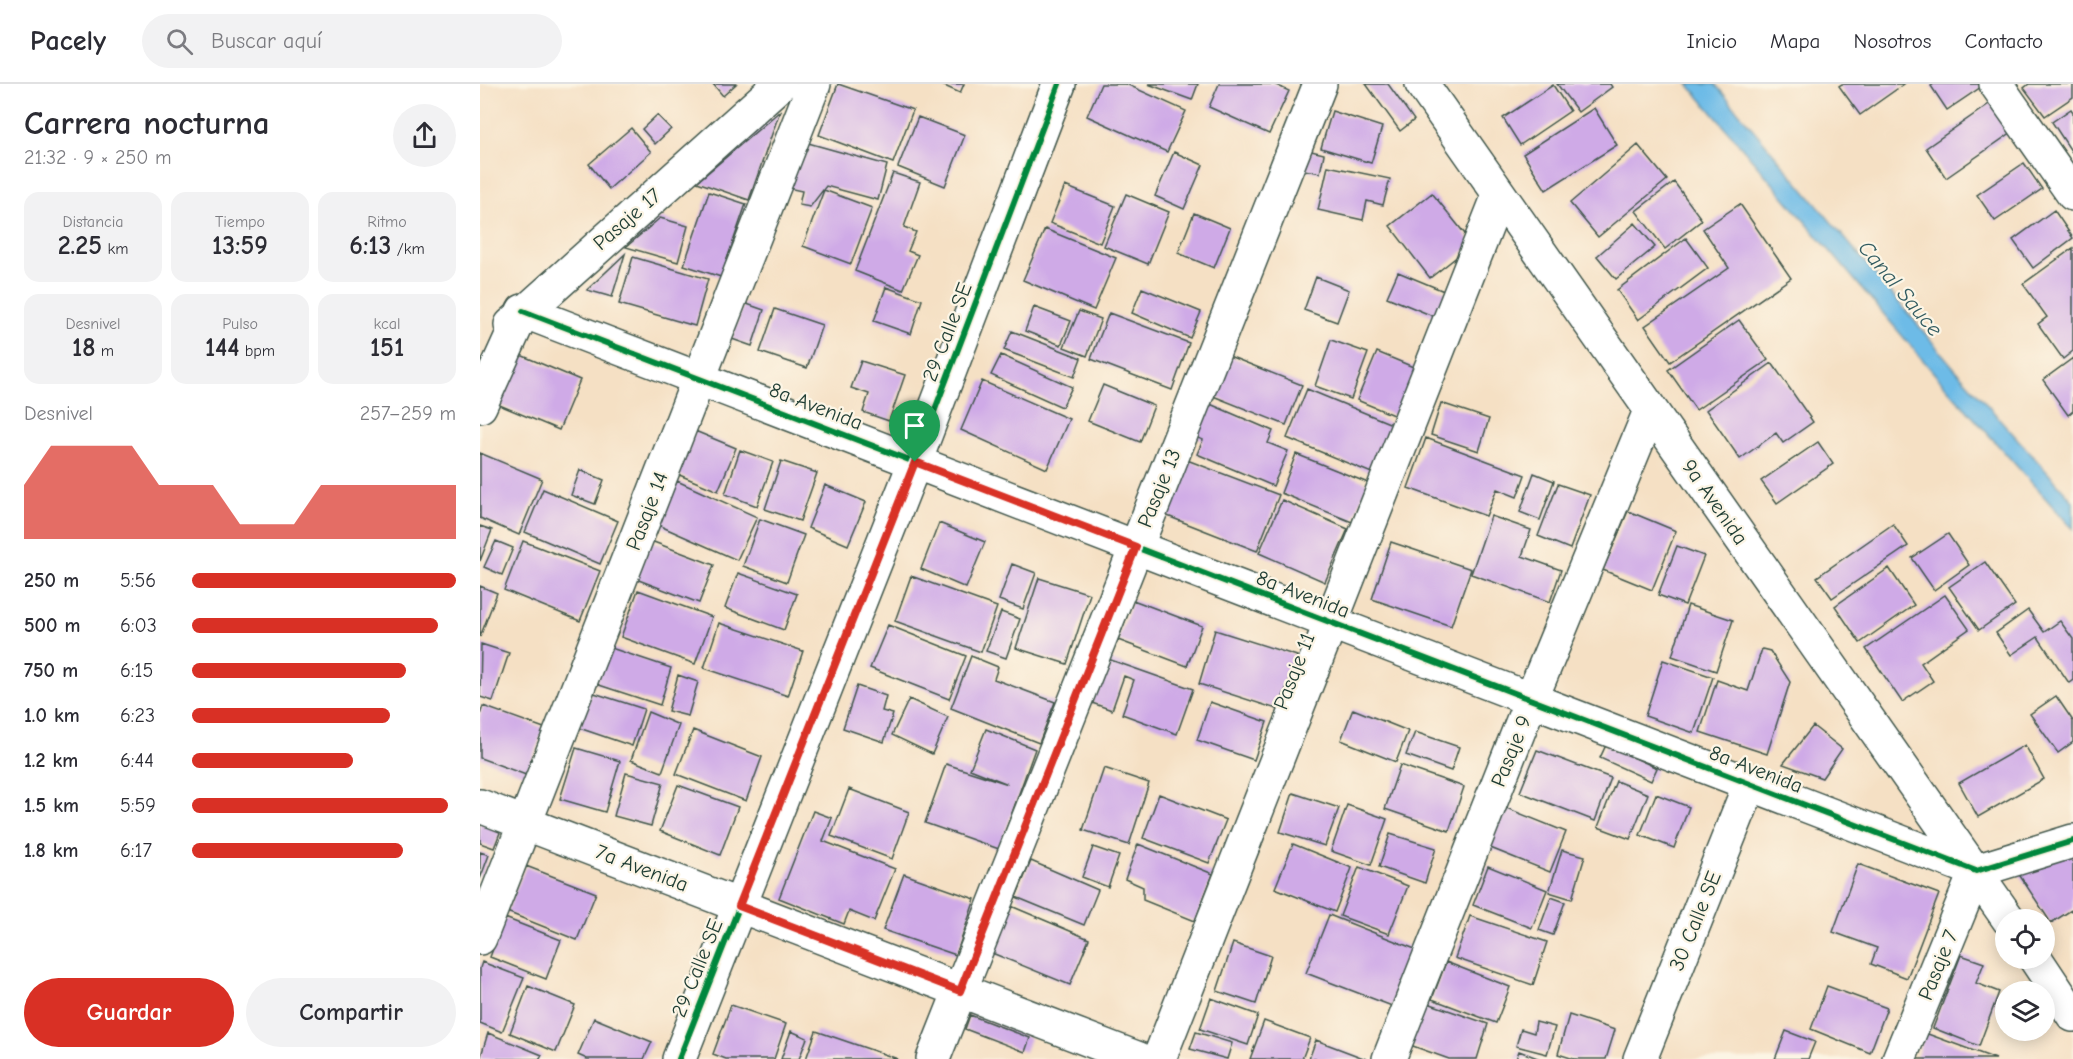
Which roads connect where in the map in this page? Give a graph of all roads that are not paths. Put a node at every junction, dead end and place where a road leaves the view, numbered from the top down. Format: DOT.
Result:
graph roads {
  1 [pos="780,84"];
  2 [pos="814,84"];
  3 [pos="1059,84"];
  4 [pos="1320,84"];
  5 [pos="1422,84"];
  6 [pos="1996,84"];
  7 [pos="2073,194"];
  8 [pos="1500,195"];
  9 [pos="524,311"];
  10 [pos="480,360"];
  11 [pos="699,379"];
  12 [pos="480,406"];
  13 [pos="1650,411"];
  14 [pos="915,462"];
  15 [pos="1136,547"];
  16 [pos="1331,623"];
  17 [pos="1531,700"];
  18 [pos="1750,784"];
  19 [pos="480,806"];
  20 [pos="525,824"];
  21 [pos="2073,841"];
  22 [pos="1976,871"];
  23 [pos="739,906"];
  24 [pos="2002,909"];
  25 [pos="480,938"];
  26 [pos="2042,969"];
  27 [pos="960,991"];
  28 [pos="2073,1015"];
  29 [pos="679,1059"];
  30 [pos="933,1059"];
  31 [pos="1139,1059"];
  32 [pos="1159,1059"];
  33 [pos="1389,1059"];
  34 [pos="1640,1059"];
  35 [pos="1899,1059"];
  1 -- 9 [label="street, Pasaje 17"];
  2 -- 11 [label="street, Pasaje 14"];
  3 -- 14 [label="street, 29 Calle SE"];
  4 -- 15 [label="street, Pasaje 13"];
  5 -- 8 [label="street, 9a Avenida"];
  6 -- 7 [label="street"];
  8 -- 13 [label="street, 9a Avenida"];
  8 -- 16 [label="street, Pasaje 11"];
  9 -- 10 [label="street, Pasaje 17"];
  9 -- 11 [label="street, 8a Avenida"];
  9 -- 12 [label="street"];
  11 -- 14 [label="street, 8a Avenida"];
  11 -- 20 [label="street, Pasaje 14"];
  13 -- 17 [label="street, Pasaje 9"];
  13 -- 22 [label="street, 9a Avenida"];
  14 -- 15 [label="street, 8a Avenida"];
  14 -- 23 [label="street, 29 Calle SE"];
  15 -- 16 [label="street, 8a Avenida"];
  15 -- 27 [label="street, Pasaje 13"];
  16 -- 17 [label="street, 8a Avenida"];
  16 -- 32 [label="street, Pasaje 11"];
  17 -- 18 [label="street, 8a Avenida"];
  17 -- 33 [label="street, Pasaje 9"];
  18 -- 22 [label="street, 8a Avenida"];
  18 -- 34 [label="street, 30 Calle SE"];
  19 -- 20 [label="street, 7a Avenida"];
  20 -- 23 [label="street, 7a Avenida"];
  20 -- 25 [label="street, Pasaje 14"];
  21 -- 22 [label="street"];
  22 -- 24 [label="street, 9a Avenida"];
  22 -- 35 [label="street, Pasaje 7"];
  23 -- 27 [label="street, 7a Avenida"];
  23 -- 29 [label="street, 29 Calle SE"];
  26 -- 28 [label="street"];
  27 -- 30 [label="street, Pasaje 13"];
  27 -- 31 [label="street, 7a Avenida"];
}
